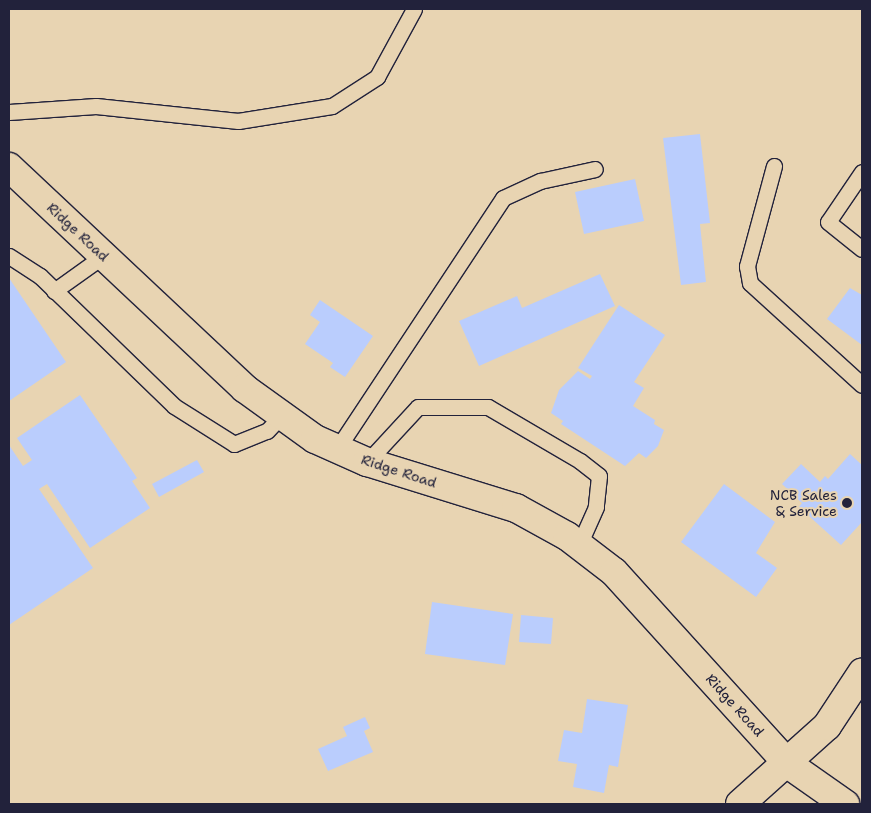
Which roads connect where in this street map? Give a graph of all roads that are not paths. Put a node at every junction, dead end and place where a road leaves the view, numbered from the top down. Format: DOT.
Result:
graph roads {
  1 [pos="414,9"];
  2 [pos="9,112"];
  3 [pos="774,166"];
  4 [pos="9,167"];
  5 [pos="595,169"];
  6 [pos="862,172"];
  7 [pos="862,249"];
  8 [pos="9,256"];
  9 [pos="103,256"];
  10 [pos="54,291"];
  11 [pos="862,385"];
  12 [pos="282,415"];
  13 [pos="337,449"];
  14 [pos="367,462"];
  15 [pos="579,545"];
  16 [pos="862,673"];
  17 [pos="788,764"];
  18 [pos="740,804"];
  19 [pos="845,804"];
  1 -- 2 [label="lane"];
  3 -- 11 [label="lane"];
  4 -- 9 [label="street, Ridge Road"];
  5 -- 13 [label="lane"];
  6 -- 7 [label="lane"];
  8 -- 10 [label="lane"];
  9 -- 10 [label="lane"];
  9 -- 12 [label="street, Ridge Road"];
  10 -- 12 [label="lane"];
  12 -- 13 [label="street, Ridge Road"];
  13 -- 14 [label="street, Ridge Road"];
  14 -- 15 [label="street, Ridge Road"];
  14 -- 15 [label="lane"];
  15 -- 17 [label="street, Ridge Road"];
  16 -- 17 [label="street"];
  17 -- 18 [label="street"];
  17 -- 19 [label="street, Ridge Road"];
}
